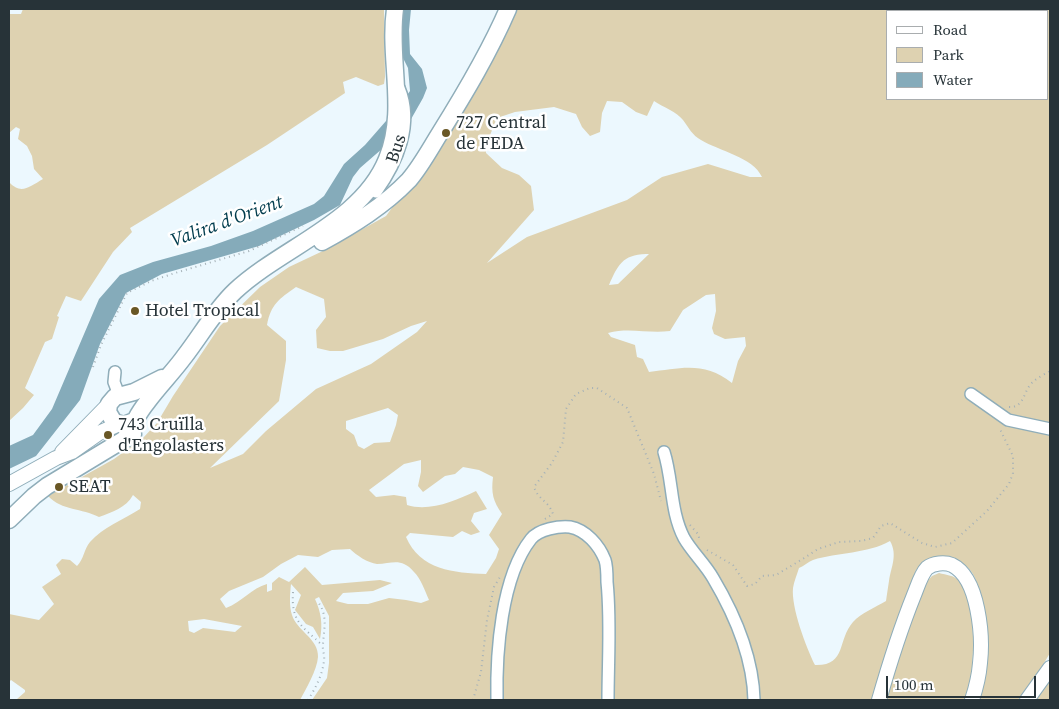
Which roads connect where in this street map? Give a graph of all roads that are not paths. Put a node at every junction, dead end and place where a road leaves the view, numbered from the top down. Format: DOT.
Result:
graph roads {
  1 [pos="395,9"];
  2 [pos="508,9"];
  3 [pos="269,265"];
  4 [pos="185,356"];
  5 [pos="115,372"];
  6 [pos="173,372"];
  7 [pos="971,394"];
  8 [pos="118,398"];
  9 [pos="125,428"];
  10 [pos="1050,429"];
  11 [pos="664,452"];
  12 [pos="56,458"];
  13 [pos="9,484"];
  14 [pos="9,520"];
  15 [pos="1050,668"];
  16 [pos="497,700"];
  17 [pos="608,700"];
  18 [pos="754,700"];
  19 [pos="879,700"];
  20 [pos="972,700"];
  21 [pos="1028,700"];
  1 -- 3 [label="highway"];
  2 -- 3 [label="highway"];
  3 -- 4 [label="highway"];
  4 -- 6 [label="highway"];
  4 -- 9 [label="highway"];
  5 -- 8 [label="street"];
  6 -- 8 [label="highway"];
  6 -- 9 [label="highway"];
  7 -- 10 [label="street"];
  8 -- 9 [label="highway"];
  8 -- 9 [label="highway"];
  8 -- 12 [label="main road"];
  9 -- 12 [label="main road"];
  9 -- 14 [label="highway"];
  11 -- 18 [label="street"];
  12 -- 13 [label="main road"];
  15 -- 21 [label="main road"];
  16 -- 17 [label="street"];
  19 -- 20 [label="main road"];
}
